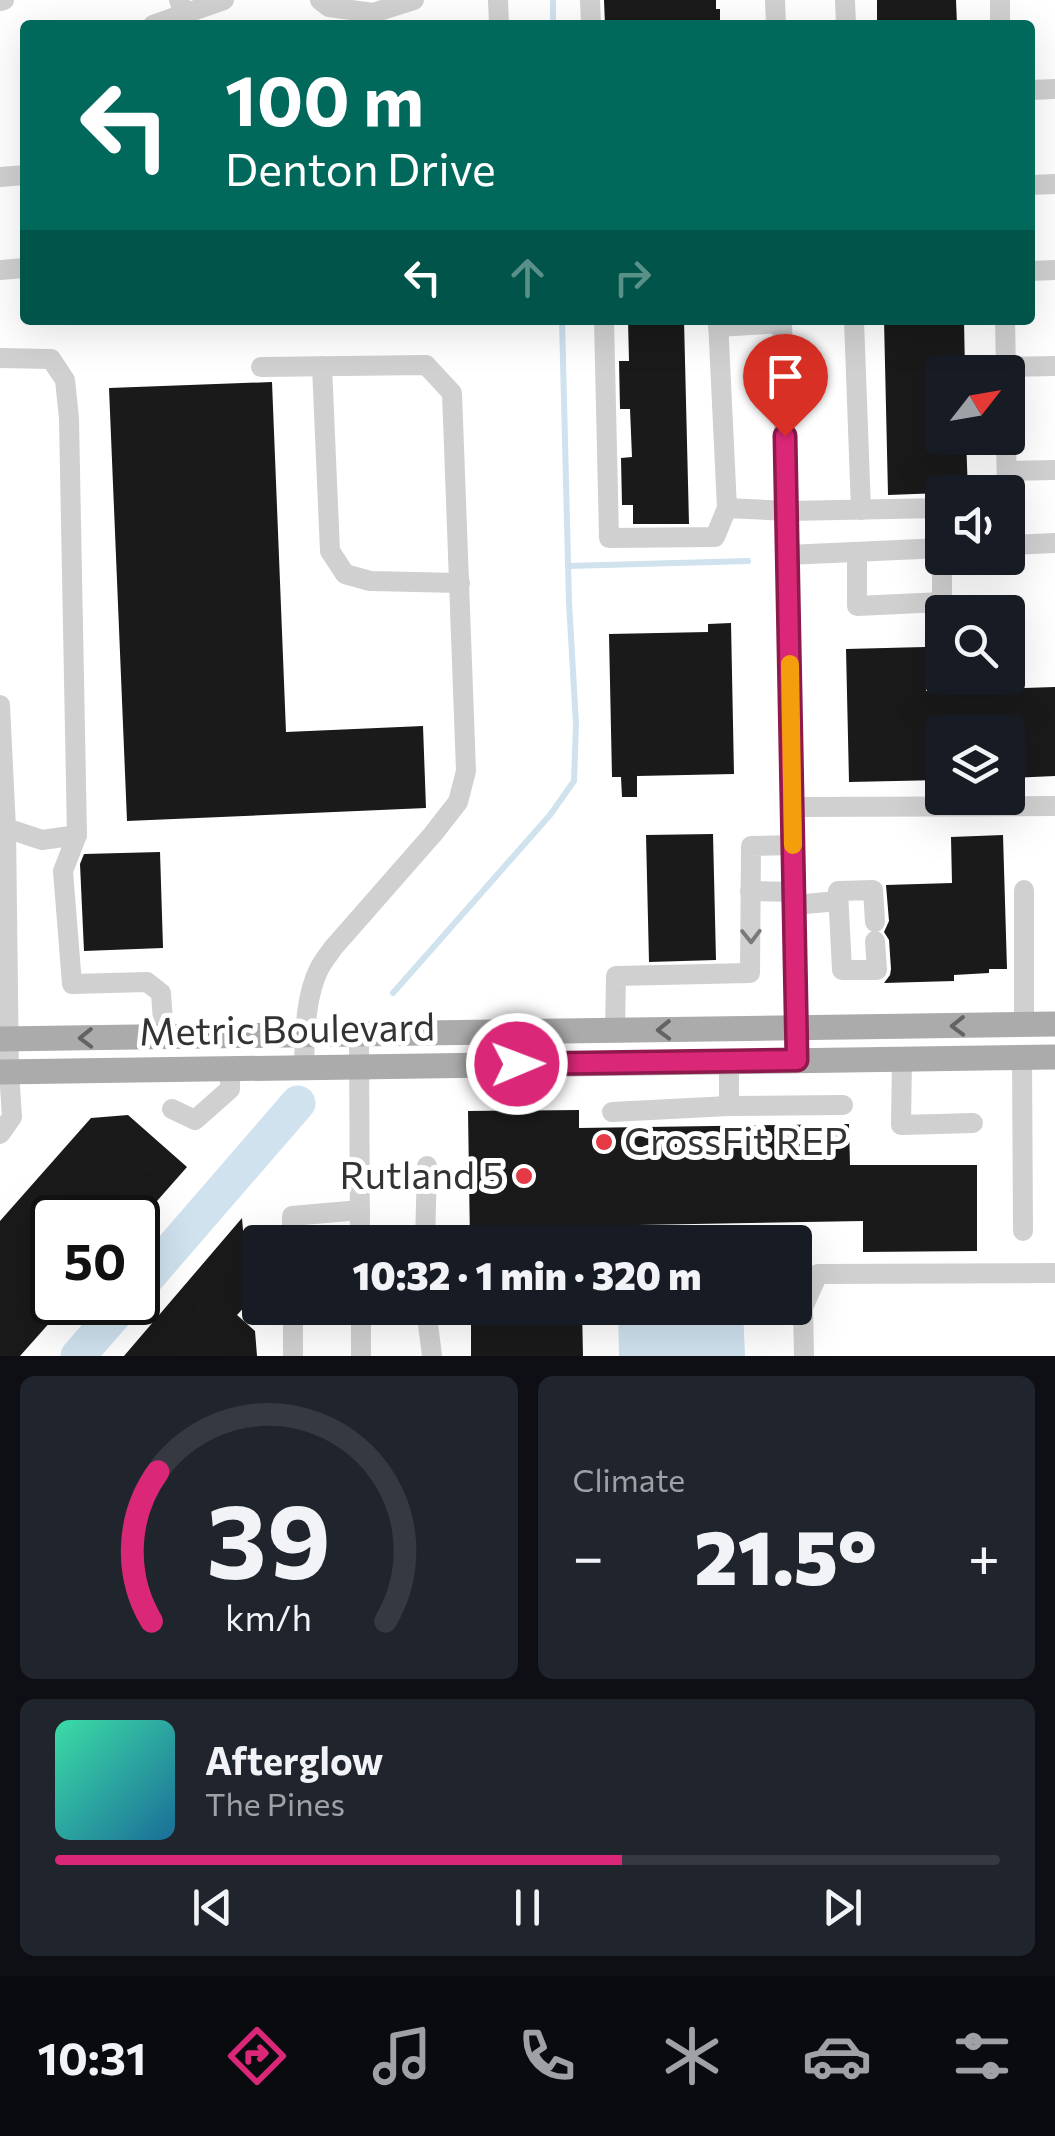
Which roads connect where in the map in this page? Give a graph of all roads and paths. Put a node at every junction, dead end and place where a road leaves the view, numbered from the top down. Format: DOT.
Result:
graph roads {
  1 [pos="224,0"];
  2 [pos="320,0"];
  3 [pos="414,0"];
  4 [pos="182,7"];
  5 [pos="604,325"];
  6 [pos="718,325"];
  7 [pos="782,325"];
  8 [pos="854,325"];
  9 [pos="1005,325"];
  10 [pos="1006,355"];
  11 [pos="0,358"];
  12 [pos="322,366"];
  13 [pos="1055,366"];
  14 [pos="260,367"];
  15 [pos="1025,368"];
  16 [pos="1007,455"];
  17 [pos="1055,470"];
  18 [pos="1007,471"];
  19 [pos="1007,475"];
  20 [pos="727,508"];
  21 [pos="925,508"];
  22 [pos="787,510"];
  23 [pos="860,510"];
  24 [pos="1055,543"];
  25 [pos="1025,544"];
  26 [pos="925,549"];
  27 [pos="857,552"];
  28 [pos="787,555"];
  29 [pos="460,583"];
  30 [pos="925,603"];
  31 [pos="0,705"];
  32 [pos="1055,806"];
  33 [pos="792,807"];
  34 [pos="4,821"];
  35 [pos="77,835"];
  36 [pos="793,845"];
  37 [pos="1024,890"];
  38 [pos="750,891"];
  39 [pos="794,898"];
  40 [pos="838,902"];
  41 [pos="4,941"];
  42 [pos="1055,1024"];
  43 [pos="1024,1025"];
  44 [pos="796,1028"];
  45 [pos="614,1031"];
  46 [pos="305,1034"];
  47 [pos="359,1034"];
  48 [pos="164,1036"];
  49 [pos="5,1039"];
  50 [pos="1022,1057"];
  51 [pos="1055,1057"];
  52 [pos="902,1058"];
  53 [pos="729,1060"];
  54 [pos="797,1060"];
  55 [pos="359,1066"];
  56 [pos="304,1067"];
  57 [pos="230,1068"];
  58 [pos="4,1072"];
  59 [pos="843,1104"];
  60 [pos="729,1106"];
  61 [pos="172,1110"];
  62 [pos="612,1112"];
  63 [pos="973,1123"];
  64 [pos="0,1134"];
  65 [pos="427,1166"];
  66 [pos="360,1210"];
  67 [pos="292,1225"];
  68 [pos="360,1225"];
  69 [pos="425,1225"];
  70 [pos="1023,1231"];
  71 [pos="1055,1273"];
  72 [pos="293,1325"];
  73 [pos="360,1325"];
  74 [pos="428,1325"];
  75 [pos="293,1356"];
  76 [pos="361,1356"];
  77 [pos="432,1356"];
  78 [pos="804,1356"];
  1 -- 4 [label="street"];
  2 -- 3 [label="street"];
  5 -- 20 [label="street"];
  6 -- 20 [label="street"];
  7 -- 22 [label="street"];
  8 -- 23 [label="street"];
  9 -- 10 [label="street"];
  11 -- 35 [label="street"];
  12 -- 14 [label="street"];
  12 -- 29 [label="street"];
  12 -- 29 [label="street"];
  13 -- 15 [label="street"];
  16 -- 18 [label="street"];
  17 -- 18 [label="street"];
  18 -- 19 [label="street"];
  20 -- 22 [label="street"];
  21 -- 23 [label="street"];
  22 -- 23 [label="street"];
  22 -- 28 [label="street"];
  24 -- 25 [label="street"];
  26 -- 27 [label="street"];
  27 -- 28 [label="street"];
  27 -- 30 [label="street"];
  28 -- 33 [label="street"];
  29 -- 46 [label="street"];
  31 -- 34 [label="street"];
  32 -- 33 [label="street"];
  33 -- 36 [label="street"];
  34 -- 35 [label="street"];
  34 -- 41 [label="street"];
  35 -- 48 [label="street"];
  36 -- 38 [label="street"];
  36 -- 39 [label="street"];
  37 -- 43 [label="street"];
  38 -- 39 [label="street"];
  38 -- 45 [label="street, one-way"];
  39 -- 40 [label="street"];
  39 -- 44 [label="street"];
  40 -- 40 [label="street"];
  41 -- 49 [label="street"];
  42 -- 43 [label="main road, Metric Boulevard"];
  43 -- 44 [label="main road, Metric Boulevard, one-way"];
  44 -- 45 [label="main road, Metric Boulevard, one-way"];
  44 -- 54 [label="street"];
  45 -- 47 [label="main road, Metric Boulevard"];
  46 -- 47 [label="main road, Metric Boulevard"];
  46 -- 48 [label="main road, Metric Boulevard"];
  46 -- 56 [label="street"];
  47 -- 55 [label="street"];
  48 -- 49 [label="main road, Metric Boulevard, one-way"];
  49 -- 58 [label="street"];
  50 -- 51 [label="main road, Metric Boulevard"];
  50 -- 52 [label="main road, Metric Boulevard"];
  50 -- 70 [label="street"];
  52 -- 54 [label="main road, Metric Boulevard"];
  52 -- 63 [label="street"];
  53 -- 54 [label="main road, Metric Boulevard"];
  53 -- 55 [label="main road, Metric Boulevard"];
  53 -- 60 [label="street"];
  55 -- 56 [label="main road, Metric Boulevard"];
  55 -- 66 [label="street"];
  56 -- 57 [label="main road, Metric Boulevard"];
  57 -- 58 [label="main road, Metric Boulevard"];
  57 -- 61 [label="street"];
  58 -- 64 [label="street"];
  59 -- 60 [label="street"];
  60 -- 62 [label="street"];
  65 -- 69 [label="street"];
  66 -- 67 [label="street"];
  66 -- 68 [label="street"];
  71 -- 78 [label="street"];
  72 -- 75 [label="street"];
  73 -- 76 [label="street"];
  74 -- 77 [label="street"];
}
